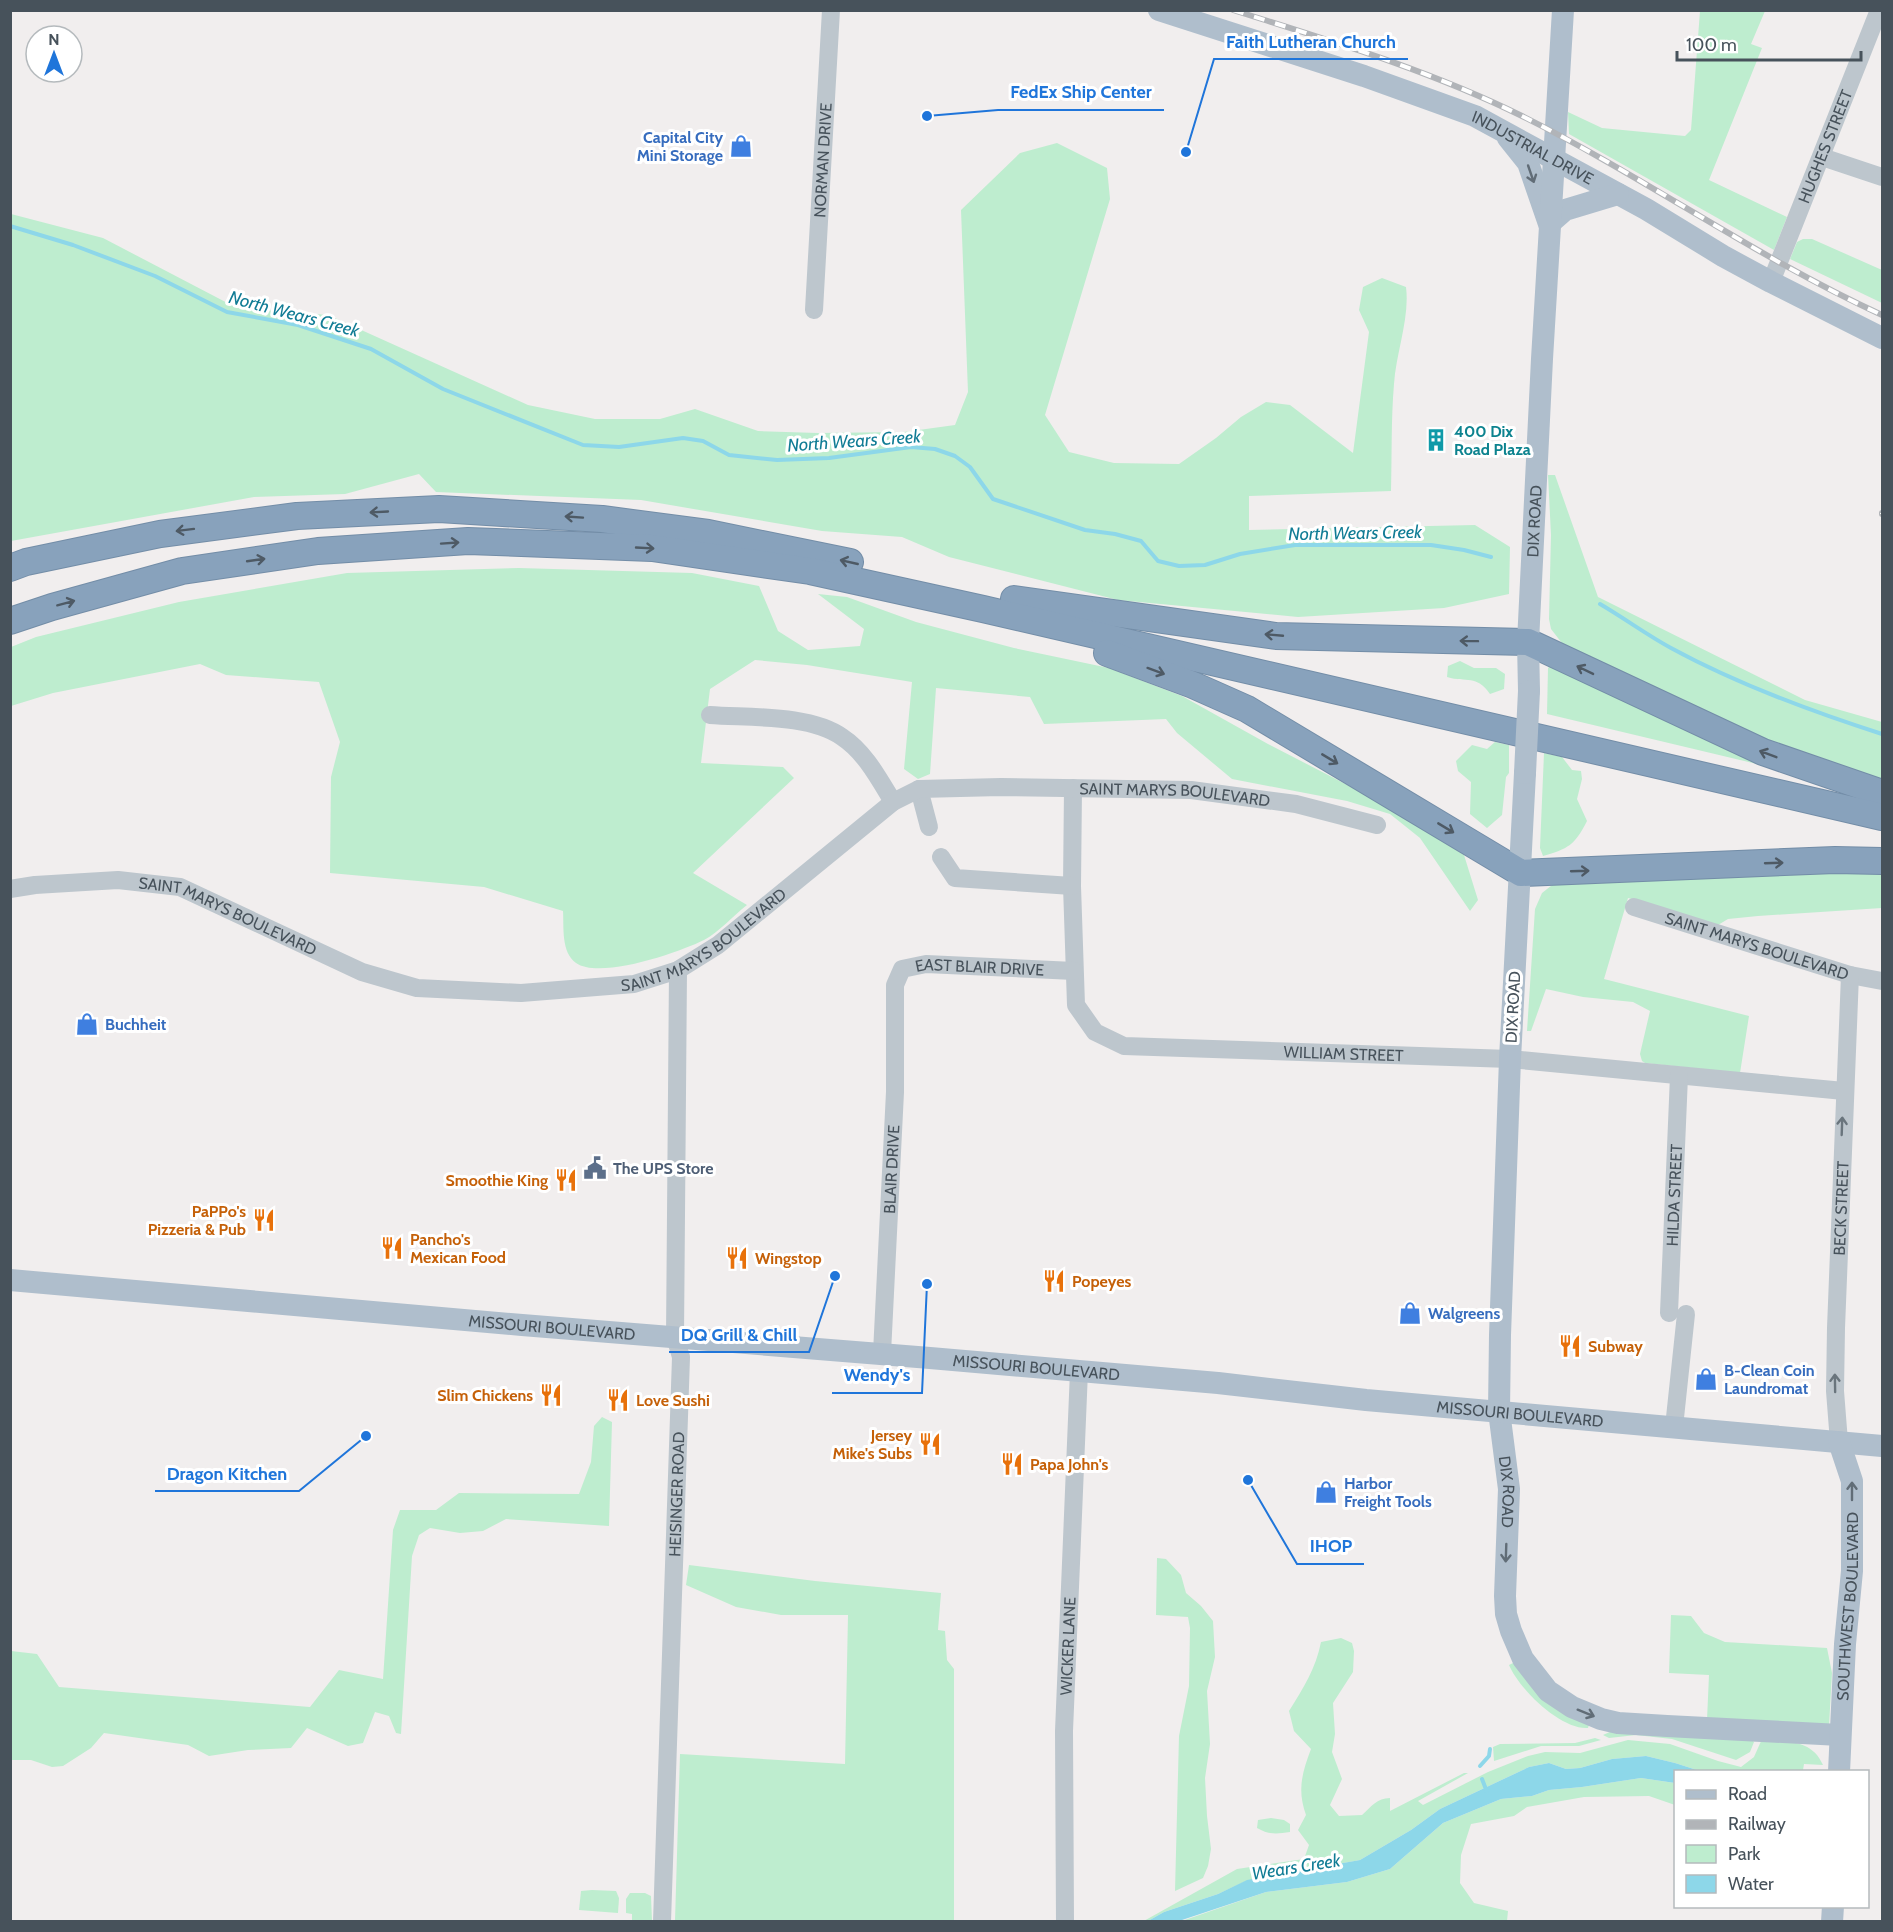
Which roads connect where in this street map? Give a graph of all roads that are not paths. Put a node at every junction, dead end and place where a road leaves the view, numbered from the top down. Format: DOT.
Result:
graph roads {
  1 [pos="831,10"];
  2 [pos="1159,10"];
  3 [pos="1563,10"];
  4 [pos="1879,10"];
  5 [pos="1502,131"];
  6 [pos="1822,157"];
  7 [pos="1553,158"];
  8 [pos="1882,177"];
  9 [pos="1618,194"];
  10 [pos="1549,224"];
  11 [pos="1771,282"];
  12 [pos="814,310"];
  13 [pos="1882,338"];
  14 [pos="10,568"];
  15 [pos="1014,599"];
  16 [pos="983,609"];
  17 [pos="10,621"];
  18 [pos="1528,642"];
  19 [pos="711,715"];
  20 [pos="1074,788"];
  21 [pos="920,789"];
  22 [pos="1882,793"];
  23 [pos="893,802"];
  24 [pos="1882,802"];
  25 [pos="1882,817"];
  26 [pos="1377,825"];
  27 [pos="929,827"];
  28 [pos="941,857"];
  29 [pos="1882,861"];
  30 [pos="1521,873"];
  31 [pos="1072,886"];
  32 [pos="10,890"];
  33 [pos="1634,906"];
  34 [pos="678,970"];
  35 [pos="1074,971"];
  36 [pos="1850,975"];
  37 [pos="1882,981"];
  38 [pos="895,985"];
  39 [pos="1510,1059"];
  40 [pos="1680,1076"];
  41 [pos="1844,1091"];
  42 [pos="10,1280"];
  43 [pos="675,1337"];
  44 [pos="882,1353"];
  45 [pos="1079,1371"];
  46 [pos="1499,1411"];
  47 [pos="1674,1427"];
  48 [pos="1839,1442"];
  49 [pos="1882,1446"];
  50 [pos="1789,1732"];
  51 [pos="1840,1736"];
  52 [pos="1839,1770"];
  53 [pos="662,1922"];
  54 [pos="1065,1922"];
  1 -- 12 [label="street, NORMAN DRIVE"];
  2 -- 5 [label="main road, INDUSTRIAL DRIVE"];
  3 -- 7 [label="main road, DIX ROAD"];
  4 -- 6 [label="street, HUGHES STREET"];
  5 -- 7 [label="main road, INDUSTRIAL DRIVE"];
  5 -- 10 [label="main road, one-way"];
  6 -- 8 [label="street"];
  6 -- 11 [label="street, HUGHES STREET"];
  7 -- 9 [label="main road, INDUSTRIAL DRIVE"];
  7 -- 10 [label="main road, DIX ROAD"];
  9 -- 10 [label="main road"];
  9 -- 11 [label="main road, INDUSTRIAL DRIVE"];
  10 -- 18 [label="main road, DIX ROAD"];
  11 -- 13 [label="main road, INDUSTRIAL DRIVE"];
  15 -- 14 [label="highway, one-way"];
  18 -- 15 [label="highway, one-way"];
  15 -- 24 [label="highway"];
  17 -- 16 [label="highway, one-way"];
  16 -- 25 [label="highway"];
  16 -- 30 [label="highway, one-way"];
  22 -- 18 [label="highway, one-way"];
  18 -- 30 [label="main road, DIX ROAD, bridge"];
  19 -- 23 [label="street"];
  20 -- 21 [label="street, SAINT MARYS BOULEVARD"];
  20 -- 26 [label="street, SAINT MARYS BOULEVARD"];
  20 -- 31 [label="street, WILLIAM STREET"];
  21 -- 23 [label="street, SAINT MARYS BOULEVARD"];
  21 -- 27 [label="street"];
  23 -- 34 [label="street, SAINT MARYS BOULEVARD"];
  28 -- 31 [label="street"];
  30 -- 29 [label="highway, one-way"];
  30 -- 39 [label="main road, DIX ROAD"];
  31 -- 35 [label="street, WILLIAM STREET"];
  32 -- 34 [label="street, SAINT MARYS BOULEVARD"];
  33 -- 36 [label="street, SAINT MARYS BOULEVARD"];
  34 -- 43 [label="street, HEISINGER ROAD"];
  35 -- 38 [label="street, EAST BLAIR DRIVE"];
  35 -- 39 [label="street, WILLIAM STREET"];
  36 -- 37 [label="street, SAINT MARYS BOULEVARD"];
  36 -- 41 [label="street, BECK STREET"];
  38 -- 44 [label="street, BLAIR DRIVE"];
  39 -- 40 [label="street, WILLIAM STREET"];
  39 -- 46 [label="main road, DIX ROAD"];
  40 -- 41 [label="street, WILLIAM STREET"];
  40 -- 47 [label="street, HILDA STREET"];
  48 -- 41 [label="street, BECK STREET, one-way"];
  42 -- 43 [label="main road, MISSOURI BOULEVARD"];
  43 -- 44 [label="main road, MISSOURI BOULEVARD"];
  43 -- 53 [label="street, HEISINGER ROAD"];
  44 -- 45 [label="main road, MISSOURI BOULEVARD"];
  45 -- 46 [label="main road, MISSOURI BOULEVARD"];
  45 -- 54 [label="street, WICKER LANE"];
  46 -- 47 [label="main road, MISSOURI BOULEVARD"];
  46 -- 50 [label="main road, DIX ROAD, one-way"];
  47 -- 48 [label="main road, MISSOURI BOULEVARD"];
  48 -- 49 [label="main road, MISSOURI BOULEVARD"];
  51 -- 48 [label="main road, SOUTHWEST BOULEVARD, one-way"];
  50 -- 51 [label="main road, DIX ROAD"];
  50 -- 52 [label="main road"];
  51 -- 52 [label="main road, SOUTHWEST BOULEVARD"];
}
